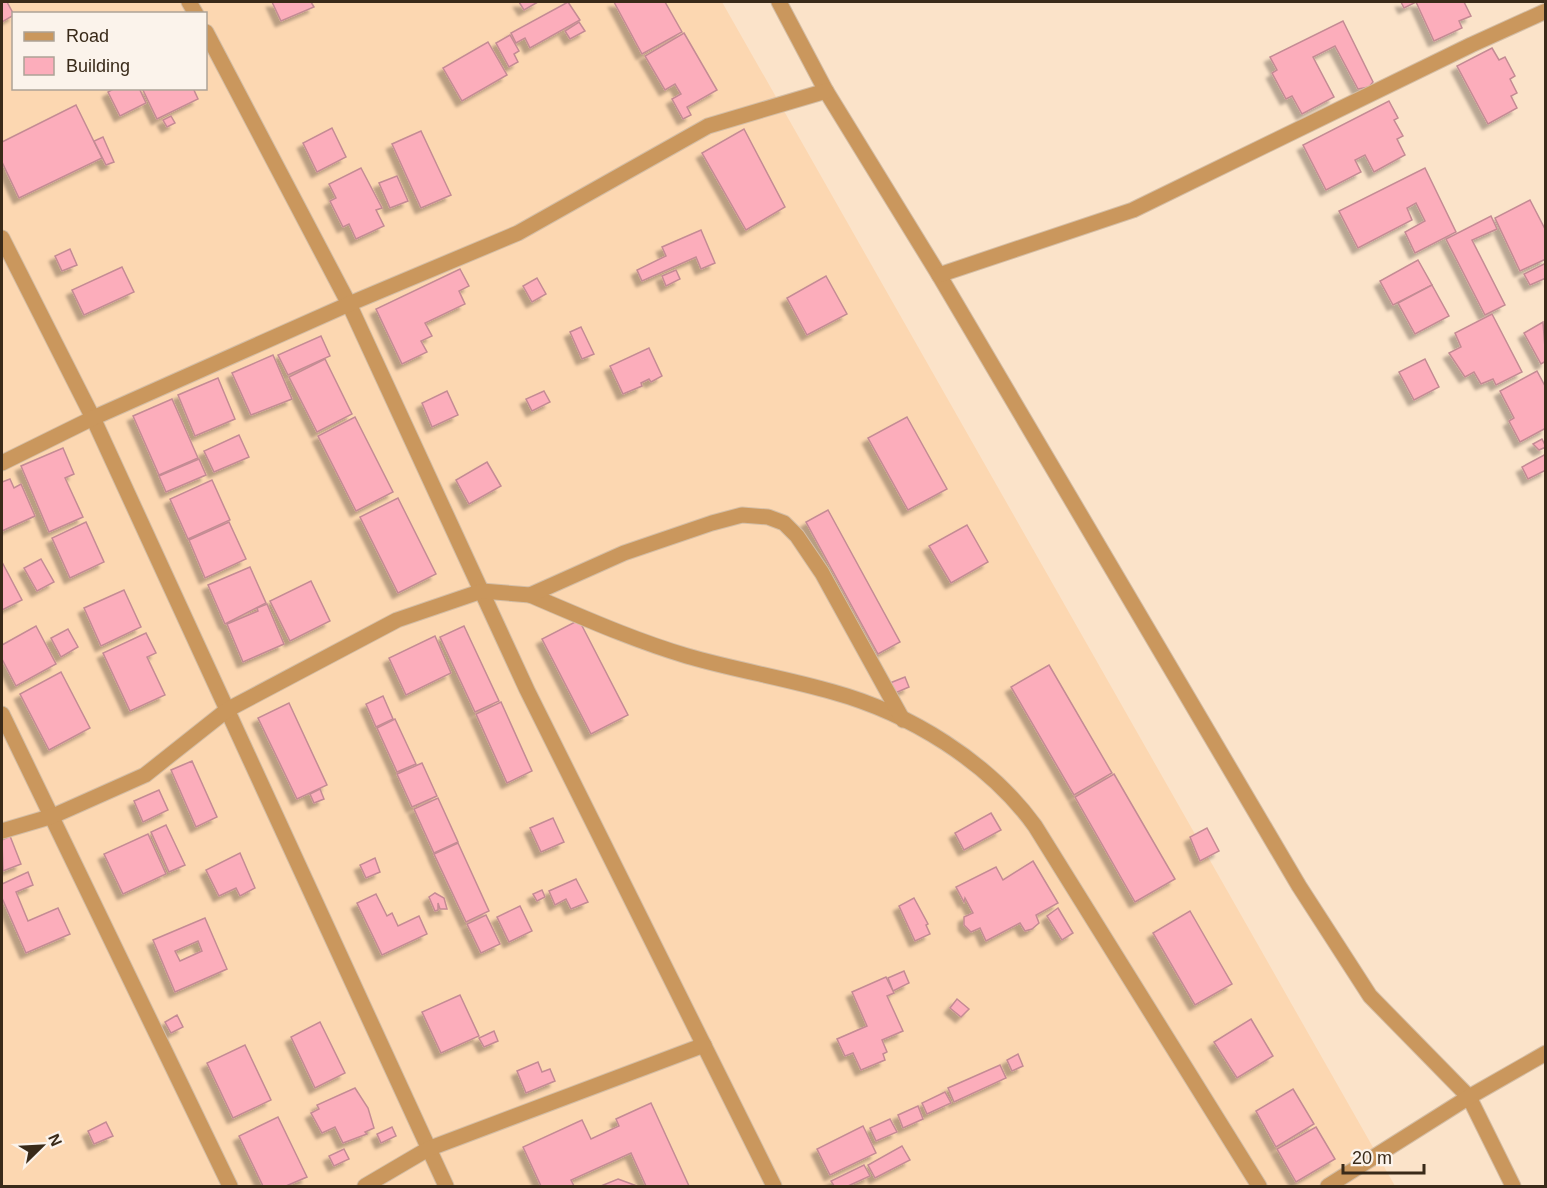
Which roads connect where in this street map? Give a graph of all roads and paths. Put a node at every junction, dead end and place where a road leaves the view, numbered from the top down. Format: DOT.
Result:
graph roads {
  1 [pos="779,2"];
  2 [pos="1545,11"];
  3 [pos="207,34"];
  4 [pos="826,91"];
  5 [pos="2,238"];
  6 [pos="939,275"];
  7 [pos="349,304"];
  8 [pos="93,418"];
  9 [pos="2,463"];
  10 [pos="482,591"];
  11 [pos="530,595"];
  12 [pos="227,710"];
  13 [pos="2,714"];
  14 [pos="903,720"];
  15 [pos="53,816"];
  16 [pos="2,831"];
  17 [pos="704,1045"];
  18 [pos="1545,1053"];
  19 [pos="1469,1097"];
  20 [pos="428,1149"];
  21 [pos="230,1186"];
  22 [pos="365,1186"];
  23 [pos="446,1186"];
  24 [pos="774,1186"];
  25 [pos="1258,1186"];
  26 [pos="1328,1186"];
  27 [pos="1513,1186"];
  1 -- 4 [label="street"];
  2 -- 6 [label="street"];
  3 -- 7 [label="street"];
  4 -- 6 [label="street"];
  4 -- 7 [label="street"];
  5 -- 8 [label="street"];
  6 -- 19 [label="street"];
  7 -- 8 [label="street"];
  7 -- 10 [label="street"];
  8 -- 9 [label="street"];
  8 -- 12 [label="street"];
  10 -- 11 [label="street"];
  10 -- 12 [label="street"];
  10 -- 17 [label="street"];
  11 -- 14 [label="street"];
  11 -- 14 [label="street"];
  12 -- 15 [label="street"];
  12 -- 20 [label="street"];
  13 -- 15 [label="street"];
  14 -- 25 [label="street"];
  15 -- 16 [label="street"];
  15 -- 21 [label="street"];
  17 -- 20 [label="street"];
  17 -- 24 [label="street"];
  18 -- 19 [label="street"];
  19 -- 26 [label="street"];
  19 -- 27 [label="street"];
  20 -- 22 [label="street"];
  20 -- 23 [label="street"];
}
